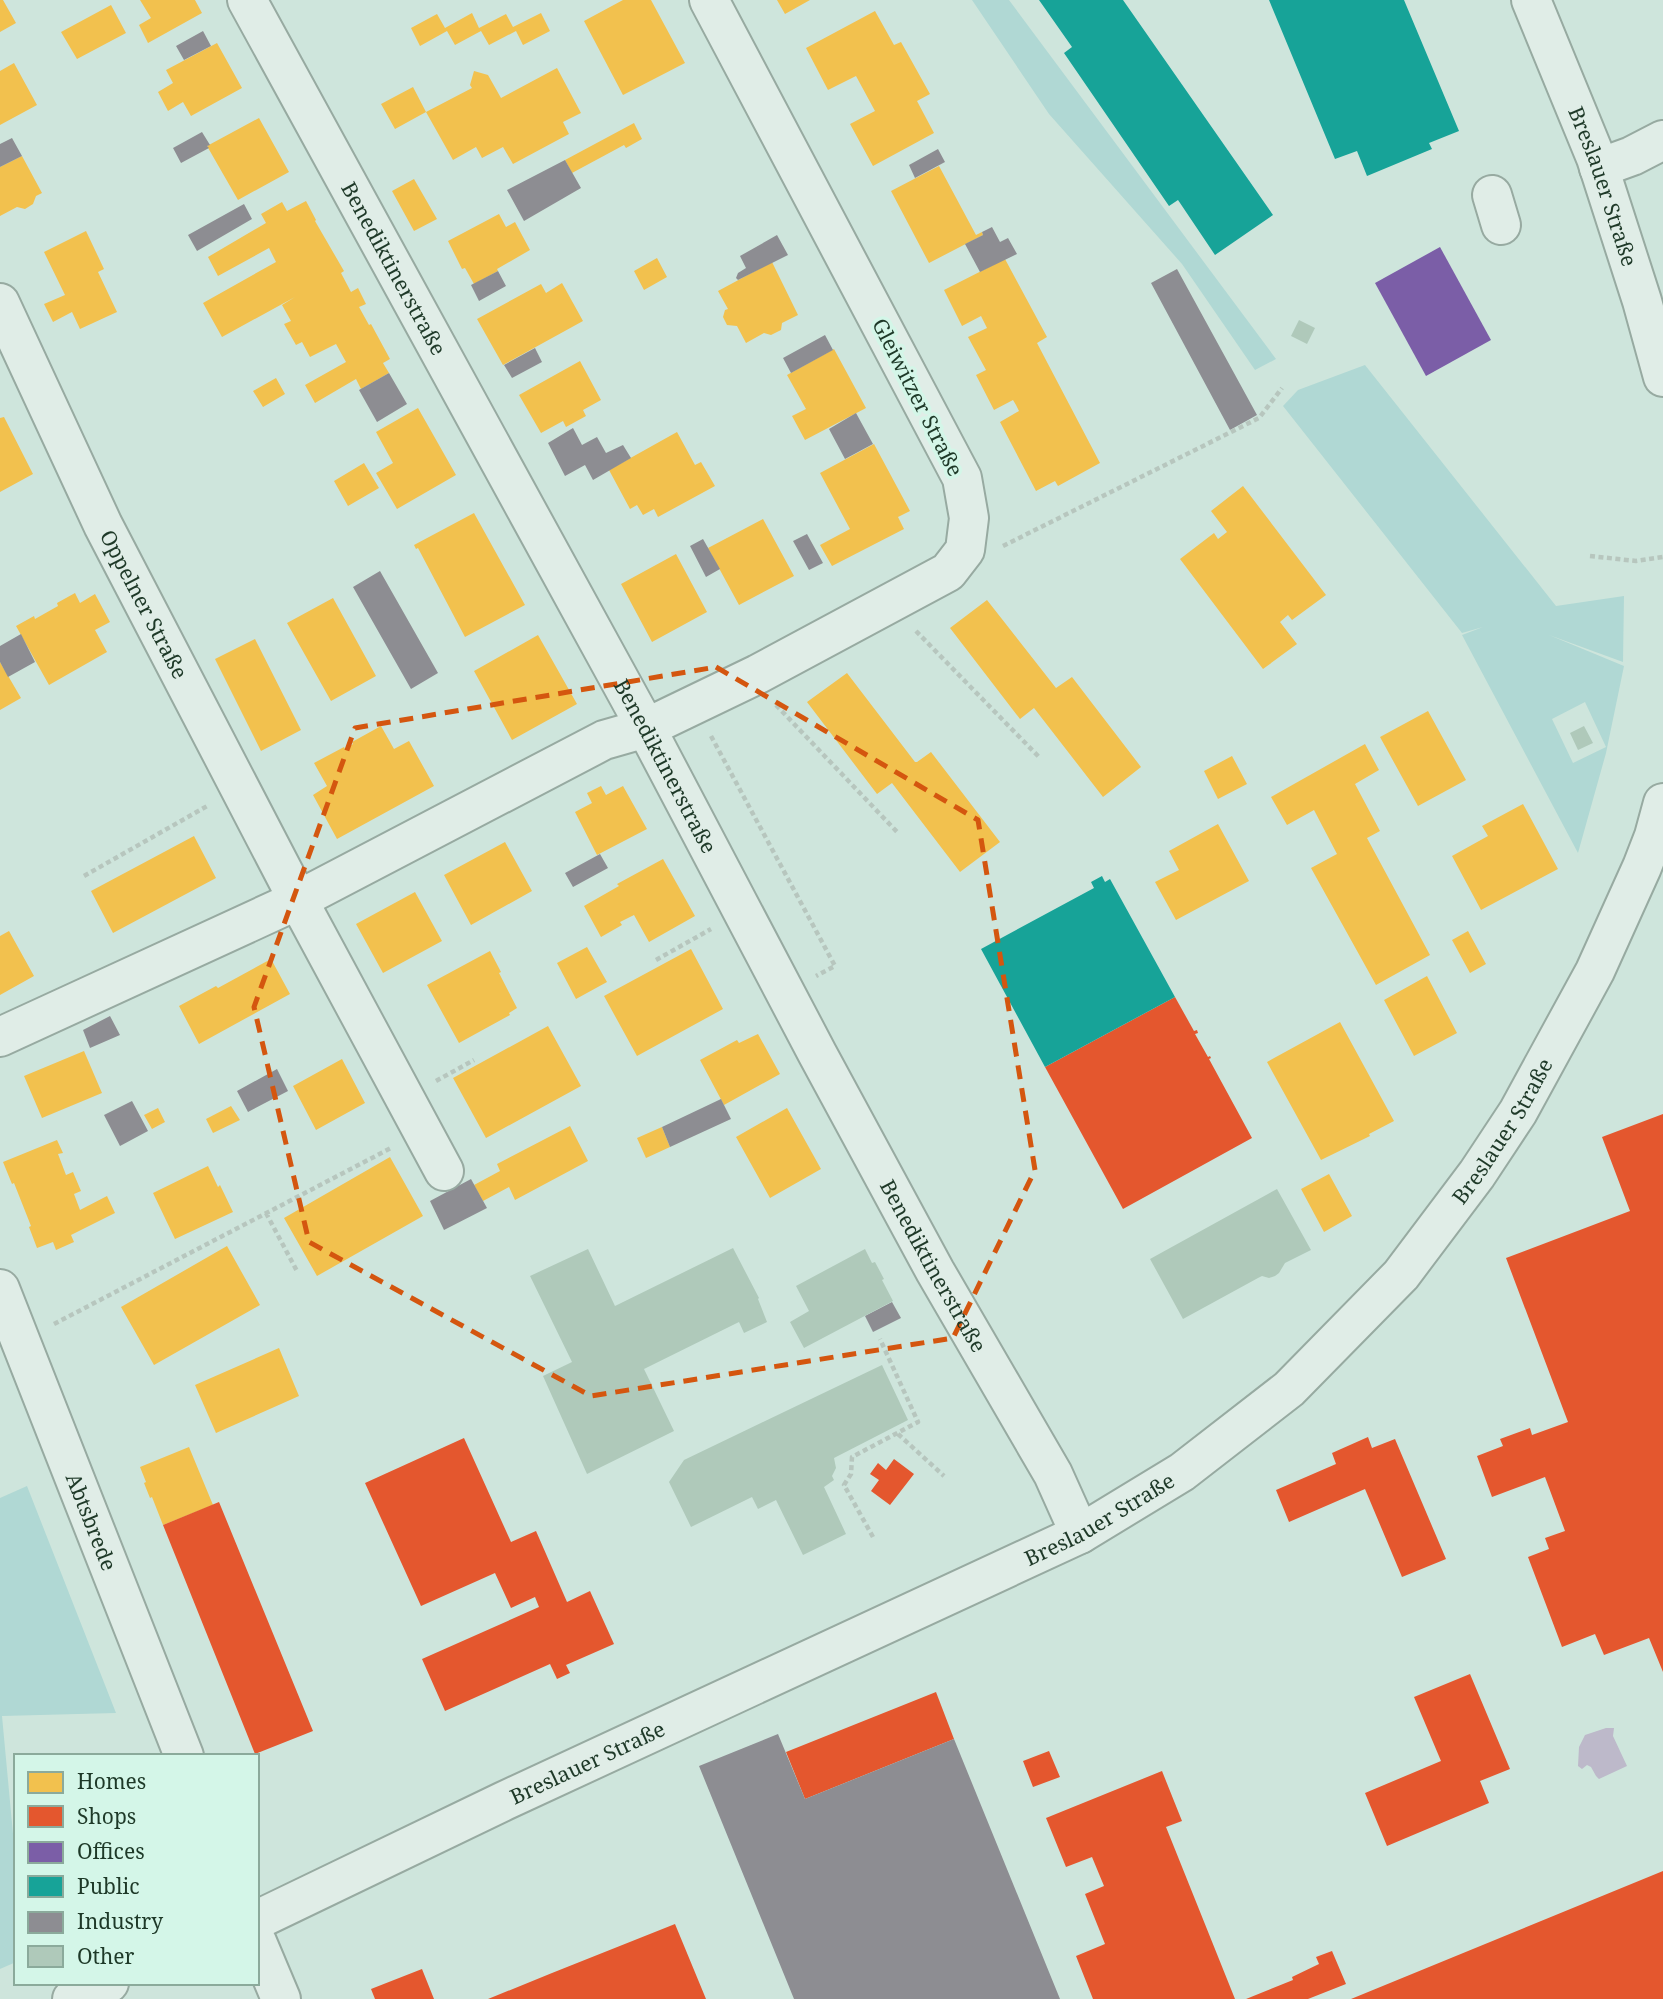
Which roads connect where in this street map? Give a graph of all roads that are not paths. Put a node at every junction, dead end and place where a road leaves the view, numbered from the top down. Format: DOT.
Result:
graph roads {
  1 [pos="247,0"];
  2 [pos="709,0"];
  3 [pos="1531,0"];
  4 [pos="1663,140"];
  5 [pos="1599,168"];
  6 [pos="0,303"];
  7 [pos="1663,377"];
  8 [pos="646,728"];
  9 [pos="1663,803"];
  10 [pos="298,900"];
  11 [pos="0,1037"];
  12 [pos="444,1171"];
  13 [pos="0,1289"];
  14 [pos="1080,1534"];
  15 [pos="183,1754"];
  16 [pos="259,1919"];
  17 [pos="259,1947"];
  18 [pos="104,1985"];
  19 [pos="72,1999"];
  20 [pos="281,1999"];
  1 -- 8 [label="street, Benediktinerstraße"];
  2 -- 8 [label="street, Gleiwitzer Straße"];
  3 -- 5 [label="street, Breslauer Straße"];
  4 -- 5 [label="street"];
  5 -- 7 [label="street, Breslauer Straße"];
  6 -- 10 [label="street, Oppelner Straße"];
  8 -- 10 [label="street"];
  8 -- 14 [label="street, Benediktinerstraße"];
  9 -- 14 [label="street, Breslauer Straße"];
  10 -- 11 [label="street"];
  10 -- 12 [label="street, Oppelner Straße"];
  13 -- 15 [label="street, Abtsbrede"];
  14 -- 16 [label="street, Breslauer Straße"];
  17 -- 20 [label="street"];
  18 -- 19 [label="street"];
}
